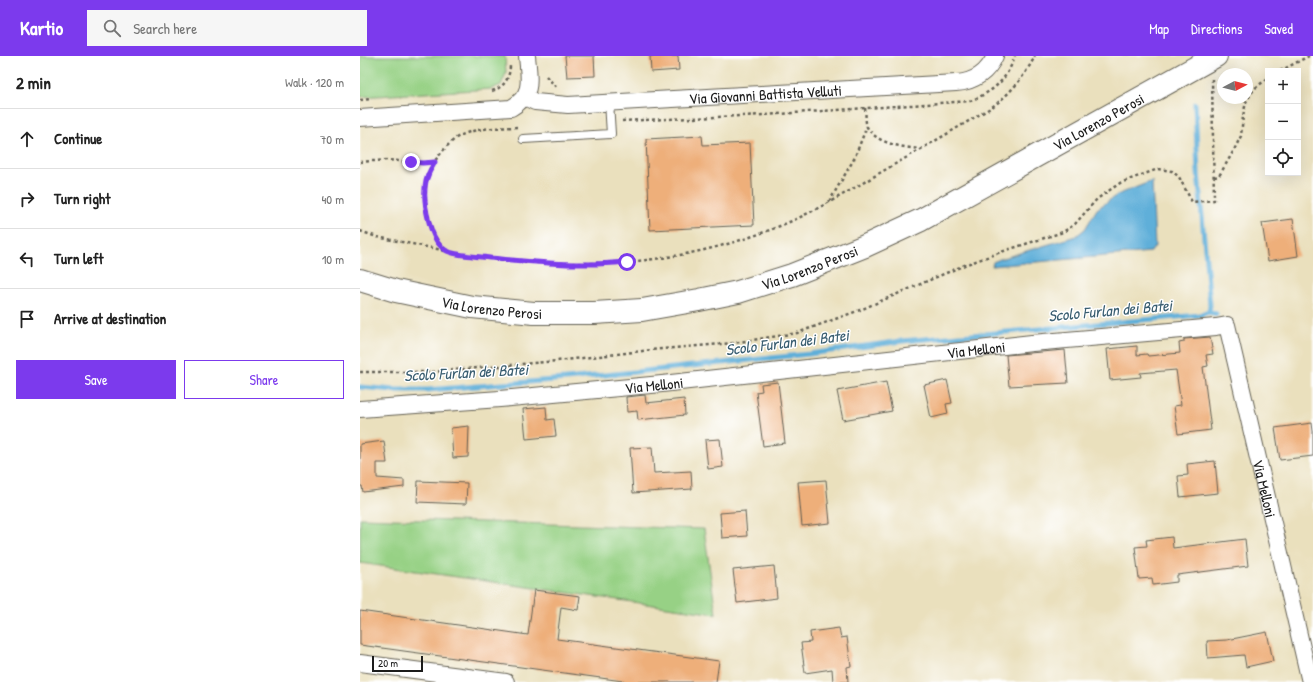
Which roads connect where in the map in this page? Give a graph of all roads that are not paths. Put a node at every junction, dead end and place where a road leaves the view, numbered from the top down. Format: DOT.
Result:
graph roads {
  1 [pos="528,56"];
  2 [pos="995,56"];
  3 [pos="1214,64"];
  4 [pos="525,97"];
  5 [pos="609,102"];
  6 [pos="360,118"];
  7 [pos="523,139"];
  8 [pos="360,280"];
  9 [pos="360,409"];
  10 [pos="360,663"];
  11 [pos="506,682"];
  12 [pos="1310,682"];
  1 -- 4 [label="street"];
  2 -- 5 [label="street, Via Giovanni Battista Velluti"];
  3 -- 8 [label="main road, Via Lorenzo Perosi"];
  4 -- 5 [label="street, Via Giovanni Battista Velluti"];
  4 -- 6 [label="street"];
  5 -- 7 [label="lane"];
  9 -- 12 [label="street, Via Melloni"];
  10 -- 11 [label="street"];
}
